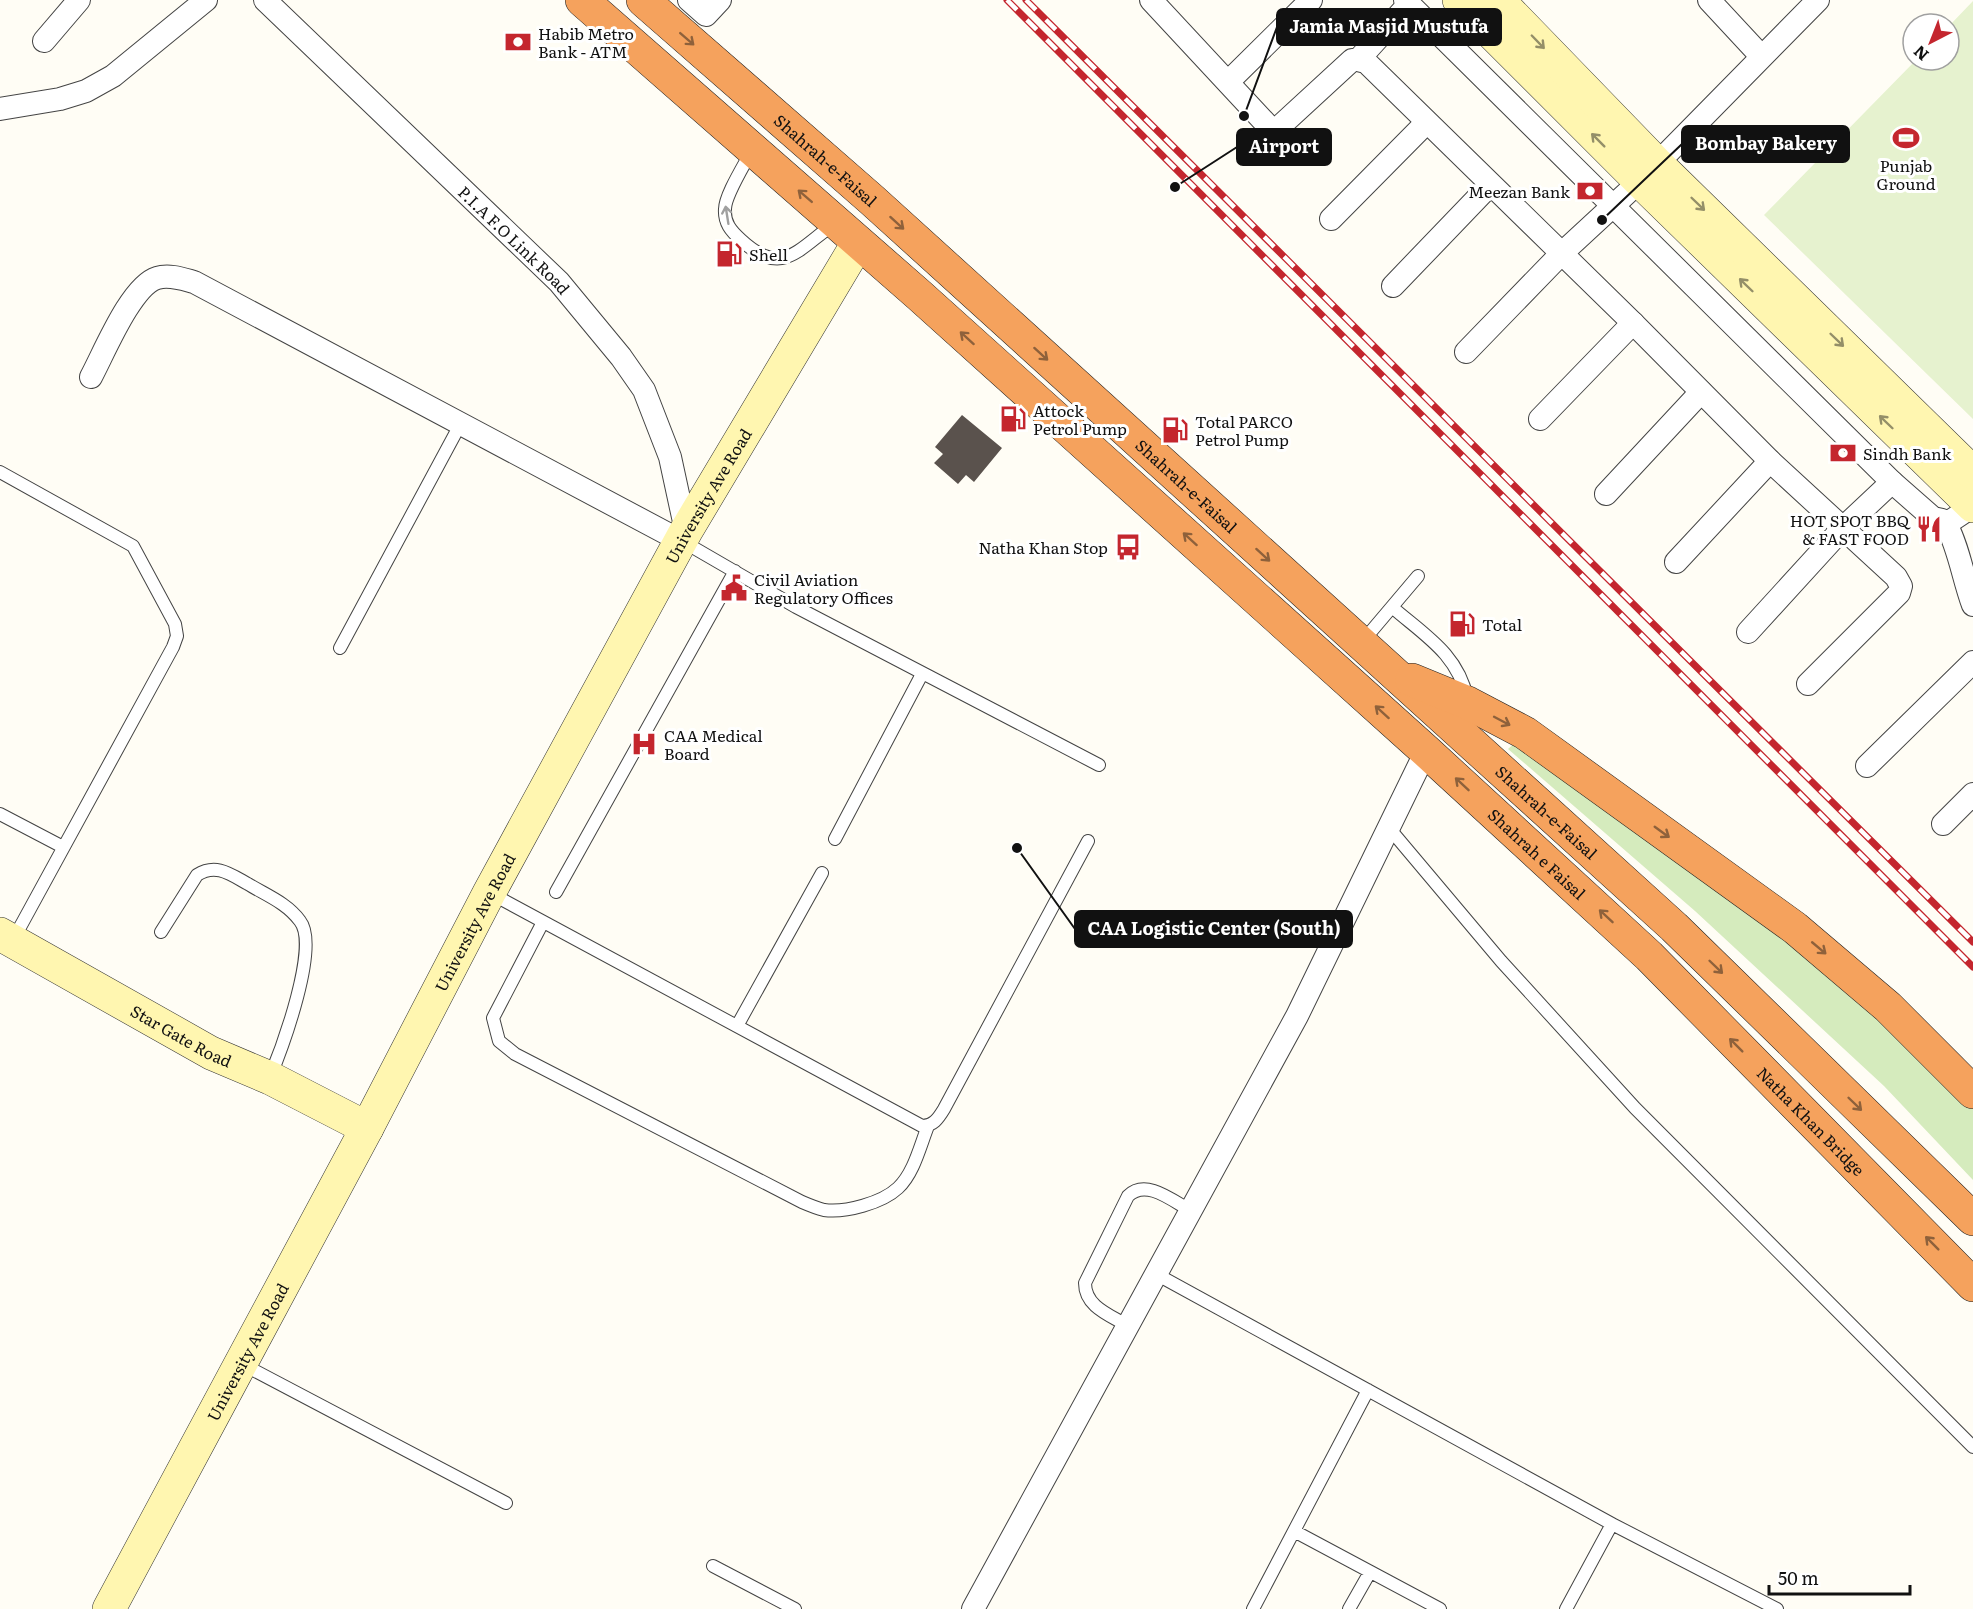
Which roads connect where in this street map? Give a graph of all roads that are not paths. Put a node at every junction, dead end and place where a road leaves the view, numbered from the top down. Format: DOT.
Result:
graph roads {
  1 [pos="79,0"];
  2 [pos="206,0"];
  3 [pos="265,0"];
  4 [pos="582,0"];
  5 [pos="689,0"];
  6 [pos="720,0"];
  7 [pos="1151,0"];
  8 [pos="1311,0"];
  9 [pos="1460,0"];
  10 [pos="1498,0"];
  11 [pos="1709,0"];
  12 [pos="1818,0"];
  13 [pos="650,2"];
  14 [pos="1407,2"];
  15 [pos="44,41"];
  16 [pos="1761,56"];
  17 [pos="1359,60"];
  18 [pos="1228,82"];
  19 [pos="0,109"];
  20 [pos="1426,123"];
  21 [pos="752,150"];
  22 [pos="1648,172"];
  23 [pos="1490,185"];
  24 [pos="1613,205"];
  25 [pos="1332,219"];
  26 [pos="846,233"];
  27 [pos="1561,254"];
  28 [pos="1393,286"];
  29 [pos="1632,323"];
  30 [pos="1466,352"];
  31 [pos="91,377"];
  32 [pos="1701,392"];
  33 [pos="1540,419"];
  34 [pos="461,423"];
  35 [pos="1770,461"];
  36 [pos="0,472"];
  37 [pos="1973,473"];
  38 [pos="1892,482"];
  39 [pos="1606,494"];
  40 [pos="1973,506"];
  41 [pos="1946,524"];
  42 [pos="1842,529"];
  43 [pos="684,536"];
  44 [pos="1676,562"];
  45 [pos="735,571"];
  46 [pos="1418,576"];
  47 [pos="1973,604"];
  48 [pos="1392,607"];
  49 [pos="1748,632"];
  50 [pos="1361,644"];
  51 [pos="340,648"];
  52 [pos="1973,662"];
  53 [pos="1391,671"];
  54 [pos="922,674"];
  55 [pos="1808,684"];
  56 [pos="1467,703"];
  57 [pos="1426,751"];
  58 [pos="1099,765"];
  59 [pos="1868,766"];
  60 [pos="1973,794"];
  61 [pos="0,814"];
  62 [pos="1943,824"];
  63 [pos="1389,828"];
  64 [pos="835,839"];
  65 [pos="1088,841"];
  66 [pos="63,848"];
  67 [pos="822,873"];
  68 [pos="556,892"];
  69 [pos="489,893"];
  70 [pos="543,922"];
  71 [pos="161,932"];
  72 [pos="6,938"];
  73 [pos="1649,956"];
  74 [pos="737,1026"];
  75 [pos="270,1078"];
  76 [pos="1973,1092"];
  77 [pos="928,1126"];
  78 [pos="367,1128"];
  79 [pos="1191,1211"];
  80 [pos="1973,1219"];
  81 [pos="1156,1274"];
  82 [pos="1973,1285"];
  83 [pos="1128,1326"];
  84 [pos="241,1363"];
  85 [pos="1368,1390"];
  86 [pos="1973,1447"];
  87 [pos="506,1503"];
  88 [pos="1612,1524"];
  89 [pos="1294,1531"];
  90 [pos="712,1566"];
  91 [pos="1370,1572"];
  92 [pos="109,1609"];
  93 [pos="795,1609"];
  94 [pos="973,1609"];
  95 [pos="1253,1609"];
  96 [pos="1349,1609"];
  97 [pos="1440,1609"];
  98 [pos="1566,1609"];
  99 [pos="1777,1609"];
  1 -- 15 [label="street"];
  2 -- 19 [label="street"];
  3 -- 43 [label="street, P.I.A F.O Link Road"];
  4 -- 21 [label="highway"];
  5 -- 6 [label="street"];
  7 -- 18 [label="street"];
  8 -- 18 [label="street"];
  22 -- 9 [label="street, one-way"];
  10 -- 22 [label="street, one-way"];
  11 -- 16 [label="street"];
  12 -- 16 [label="street"];
  13 -- 50 [label="highway, Shahrah-e-Faisal, one-way"];
  14 -- 17 [label="street"];
  14 -- 24 [label="street"];
  16 -- 22 [label="street"];
  17 -- 18 [label="street"];
  17 -- 20 [label="street"];
  20 -- 23 [label="street"];
  20 -- 25 [label="street"];
  26 -- 21 [label="highway, one-way"];
  26 -- 21 [label="lane, one-way"];
  22 -- 24 [label="street"];
  22 -- 37 [label="street, one-way"];
  40 -- 22 [label="street, one-way"];
  23 -- 27 [label="street"];
  23 -- 28 [label="street"];
  24 -- 27 [label="street"];
  24 -- 38 [label="street"];
  26 -- 43 [label="street, University Ave Road"];
  57 -- 26 [label="highway, one-way"];
  27 -- 29 [label="street"];
  27 -- 30 [label="street"];
  29 -- 32 [label="street"];
  29 -- 33 [label="street"];
  31 -- 34 [label="street"];
  32 -- 35 [label="street"];
  32 -- 39 [label="street"];
  34 -- 43 [label="street"];
  34 -- 51 [label="lane"];
  35 -- 42 [label="street"];
  35 -- 44 [label="street"];
  36 -- 66 [label="lane"];
  38 -- 41 [label="street"];
  38 -- 42 [label="street"];
  40 -- 41 [label="street"];
  41 -- 47 [label="street"];
  42 -- 49 [label="street"];
  42 -- 55 [label="street"];
  43 -- 45 [label="lane"];
  43 -- 69 [label="street, University Ave Road"];
  45 -- 54 [label="lane"];
  45 -- 68 [label="lane"];
  46 -- 48 [label="lane"];
  48 -- 50 [label="lane"];
  48 -- 56 [label="lane"];
  50 -- 53 [label="highway, Shahrah-e-Faisal"];
  52 -- 59 [label="street"];
  53 -- 56 [label="highway"];
  53 -- 80 [label="highway, Shahrah-e-Faisal, one-way"];
  54 -- 58 [label="lane"];
  54 -- 64 [label="lane"];
  56 -- 76 [label="highway, one-way"];
  57 -- 63 [label="street"];
  73 -- 57 [label="highway, Shahrah e Faisal, one-way"];
  60 -- 62 [label="street"];
  61 -- 66 [label="lane"];
  63 -- 79 [label="street"];
  63 -- 86 [label="lane"];
  65 -- 77 [label="lane"];
  66 -- 72 [label="lane"];
  67 -- 74 [label="lane"];
  69 -- 70 [label="lane"];
  69 -- 78 [label="street, University Ave Road"];
  70 -- 74 [label="lane"];
  70 -- 77 [label="lane"];
  71 -- 75 [label="lane"];
  72 -- 75 [label="street, Star Gate Road"];
  82 -- 73 [label="highway, Natha Khan Bridge, one-way"];
  74 -- 77 [label="lane"];
  75 -- 78 [label="street, Star Gate Road"];
  78 -- 84 [label="street, University Ave Road"];
  79 -- 81 [label="street"];
  79 -- 83 [label="lane"];
  81 -- 83 [label="street"];
  81 -- 85 [label="lane"];
  83 -- 94 [label="street"];
  84 -- 87 [label="lane"];
  84 -- 92 [label="street, University Ave Road"];
  85 -- 88 [label="lane"];
  85 -- 89 [label="lane"];
  88 -- 98 [label="lane"];
  88 -- 99 [label="lane"];
  89 -- 91 [label="lane"];
  89 -- 95 [label="lane"];
  90 -- 93 [label="lane"];
  91 -- 96 [label="lane"];
  91 -- 97 [label="lane"];
}
